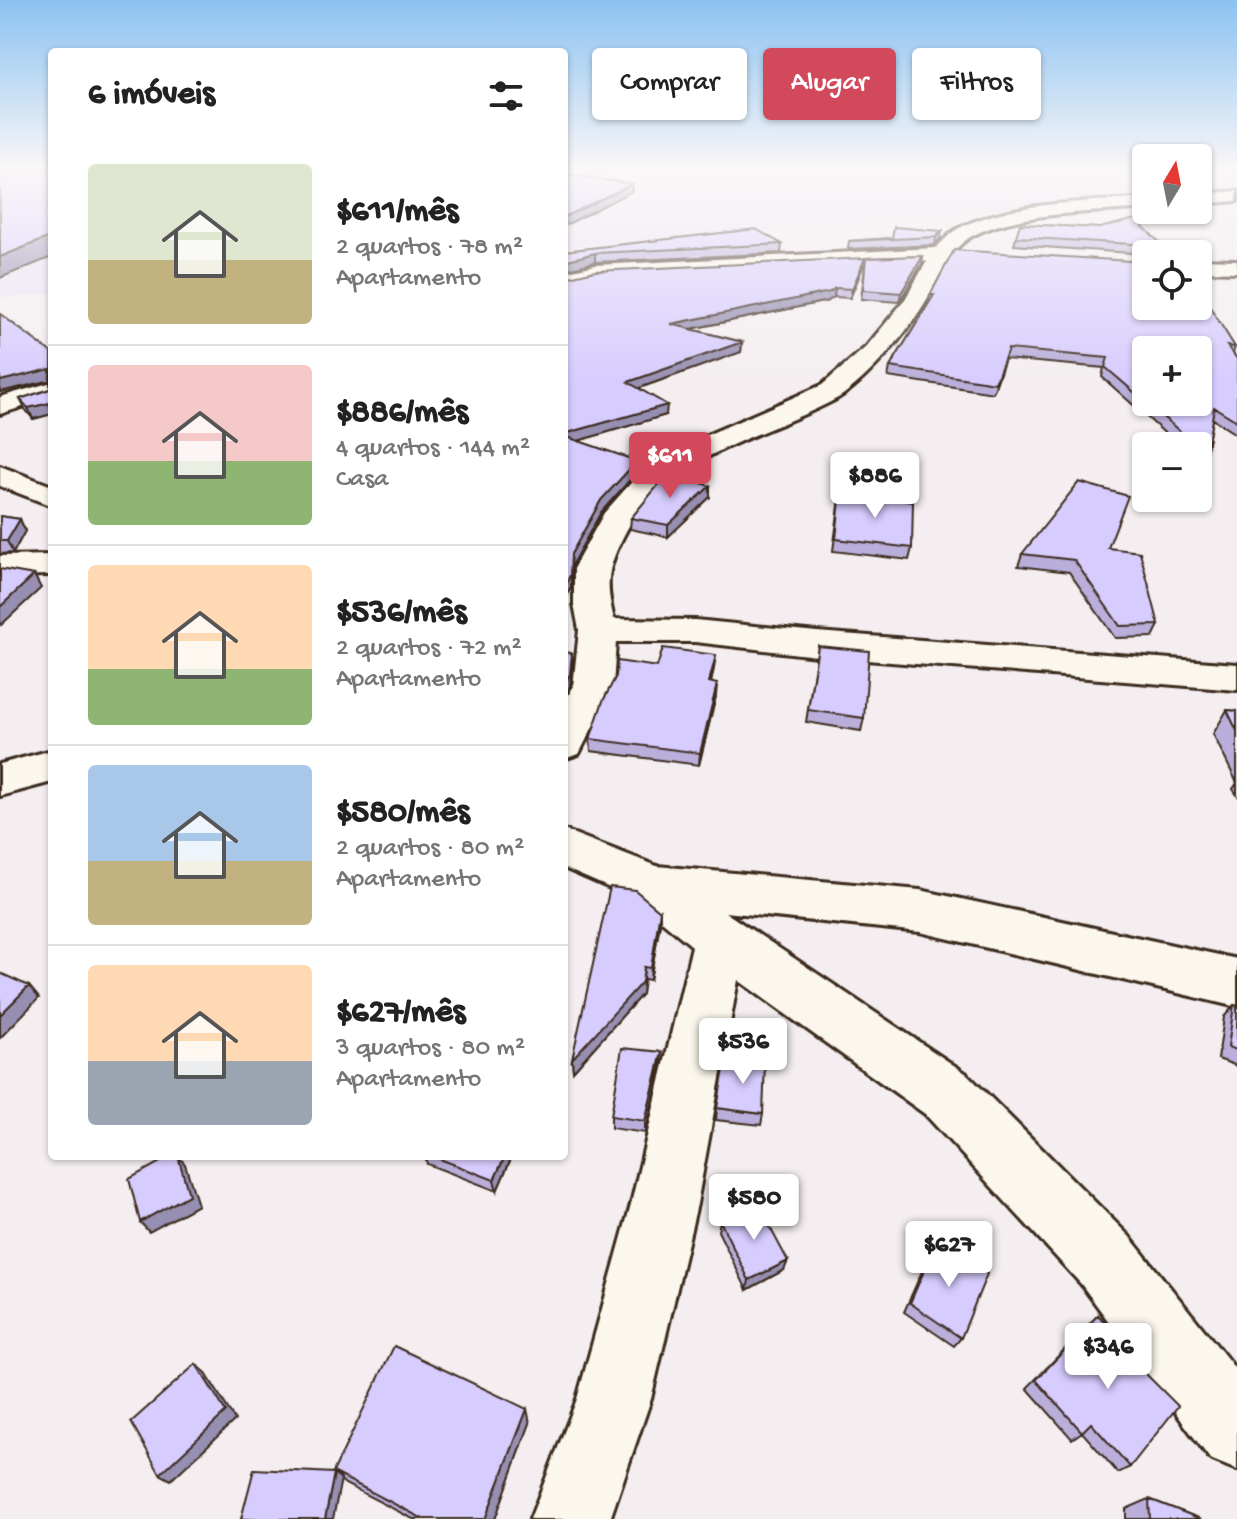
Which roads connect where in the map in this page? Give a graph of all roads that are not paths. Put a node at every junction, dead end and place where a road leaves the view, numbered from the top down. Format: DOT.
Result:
graph roads {
  1 [pos="955,241"];
  2 [pos="944,252"];
  3 [pos="977,252"];
  4 [pos="1212,265"];
  5 [pos="1237,266"];
  6 [pos="568,277"];
  7 [pos="48,391"];
  8 [pos="0,406"];
  9 [pos="0,475"];
  10 [pos="48,495"];
  11 [pos="48,565"];
  12 [pos="0,566"];
  13 [pos="598,630"];
  14 [pos="1237,677"];
  15 [pos="568,736"];
  16 [pos="48,767"];
  17 [pos="0,780"];
  18 [pos="568,850"];
  19 [pos="653,885"];
  20 [pos="720,938"];
  21 [pos="1237,983"];
  22 [pos="1237,1432"];
  23 [pos="570,1519"];
  1 -- 2 [label="street"];
  2 -- 3 [label="street"];
  2 -- 6 [label="street"];
  2 -- 13 [label="street"];
  4 -- 5 [label="street"];
  7 -- 8 [label="street"];
  9 -- 10 [label="street"];
  11 -- 12 [label="street"];
  13 -- 14 [label="street"];
  13 -- 15 [label="street"];
  16 -- 17 [label="street"];
  18 -- 19 [label="street"];
  19 -- 20 [label="street"];
  19 -- 21 [label="street"];
  20 -- 22 [label="street"];
  20 -- 23 [label="street"];
}
